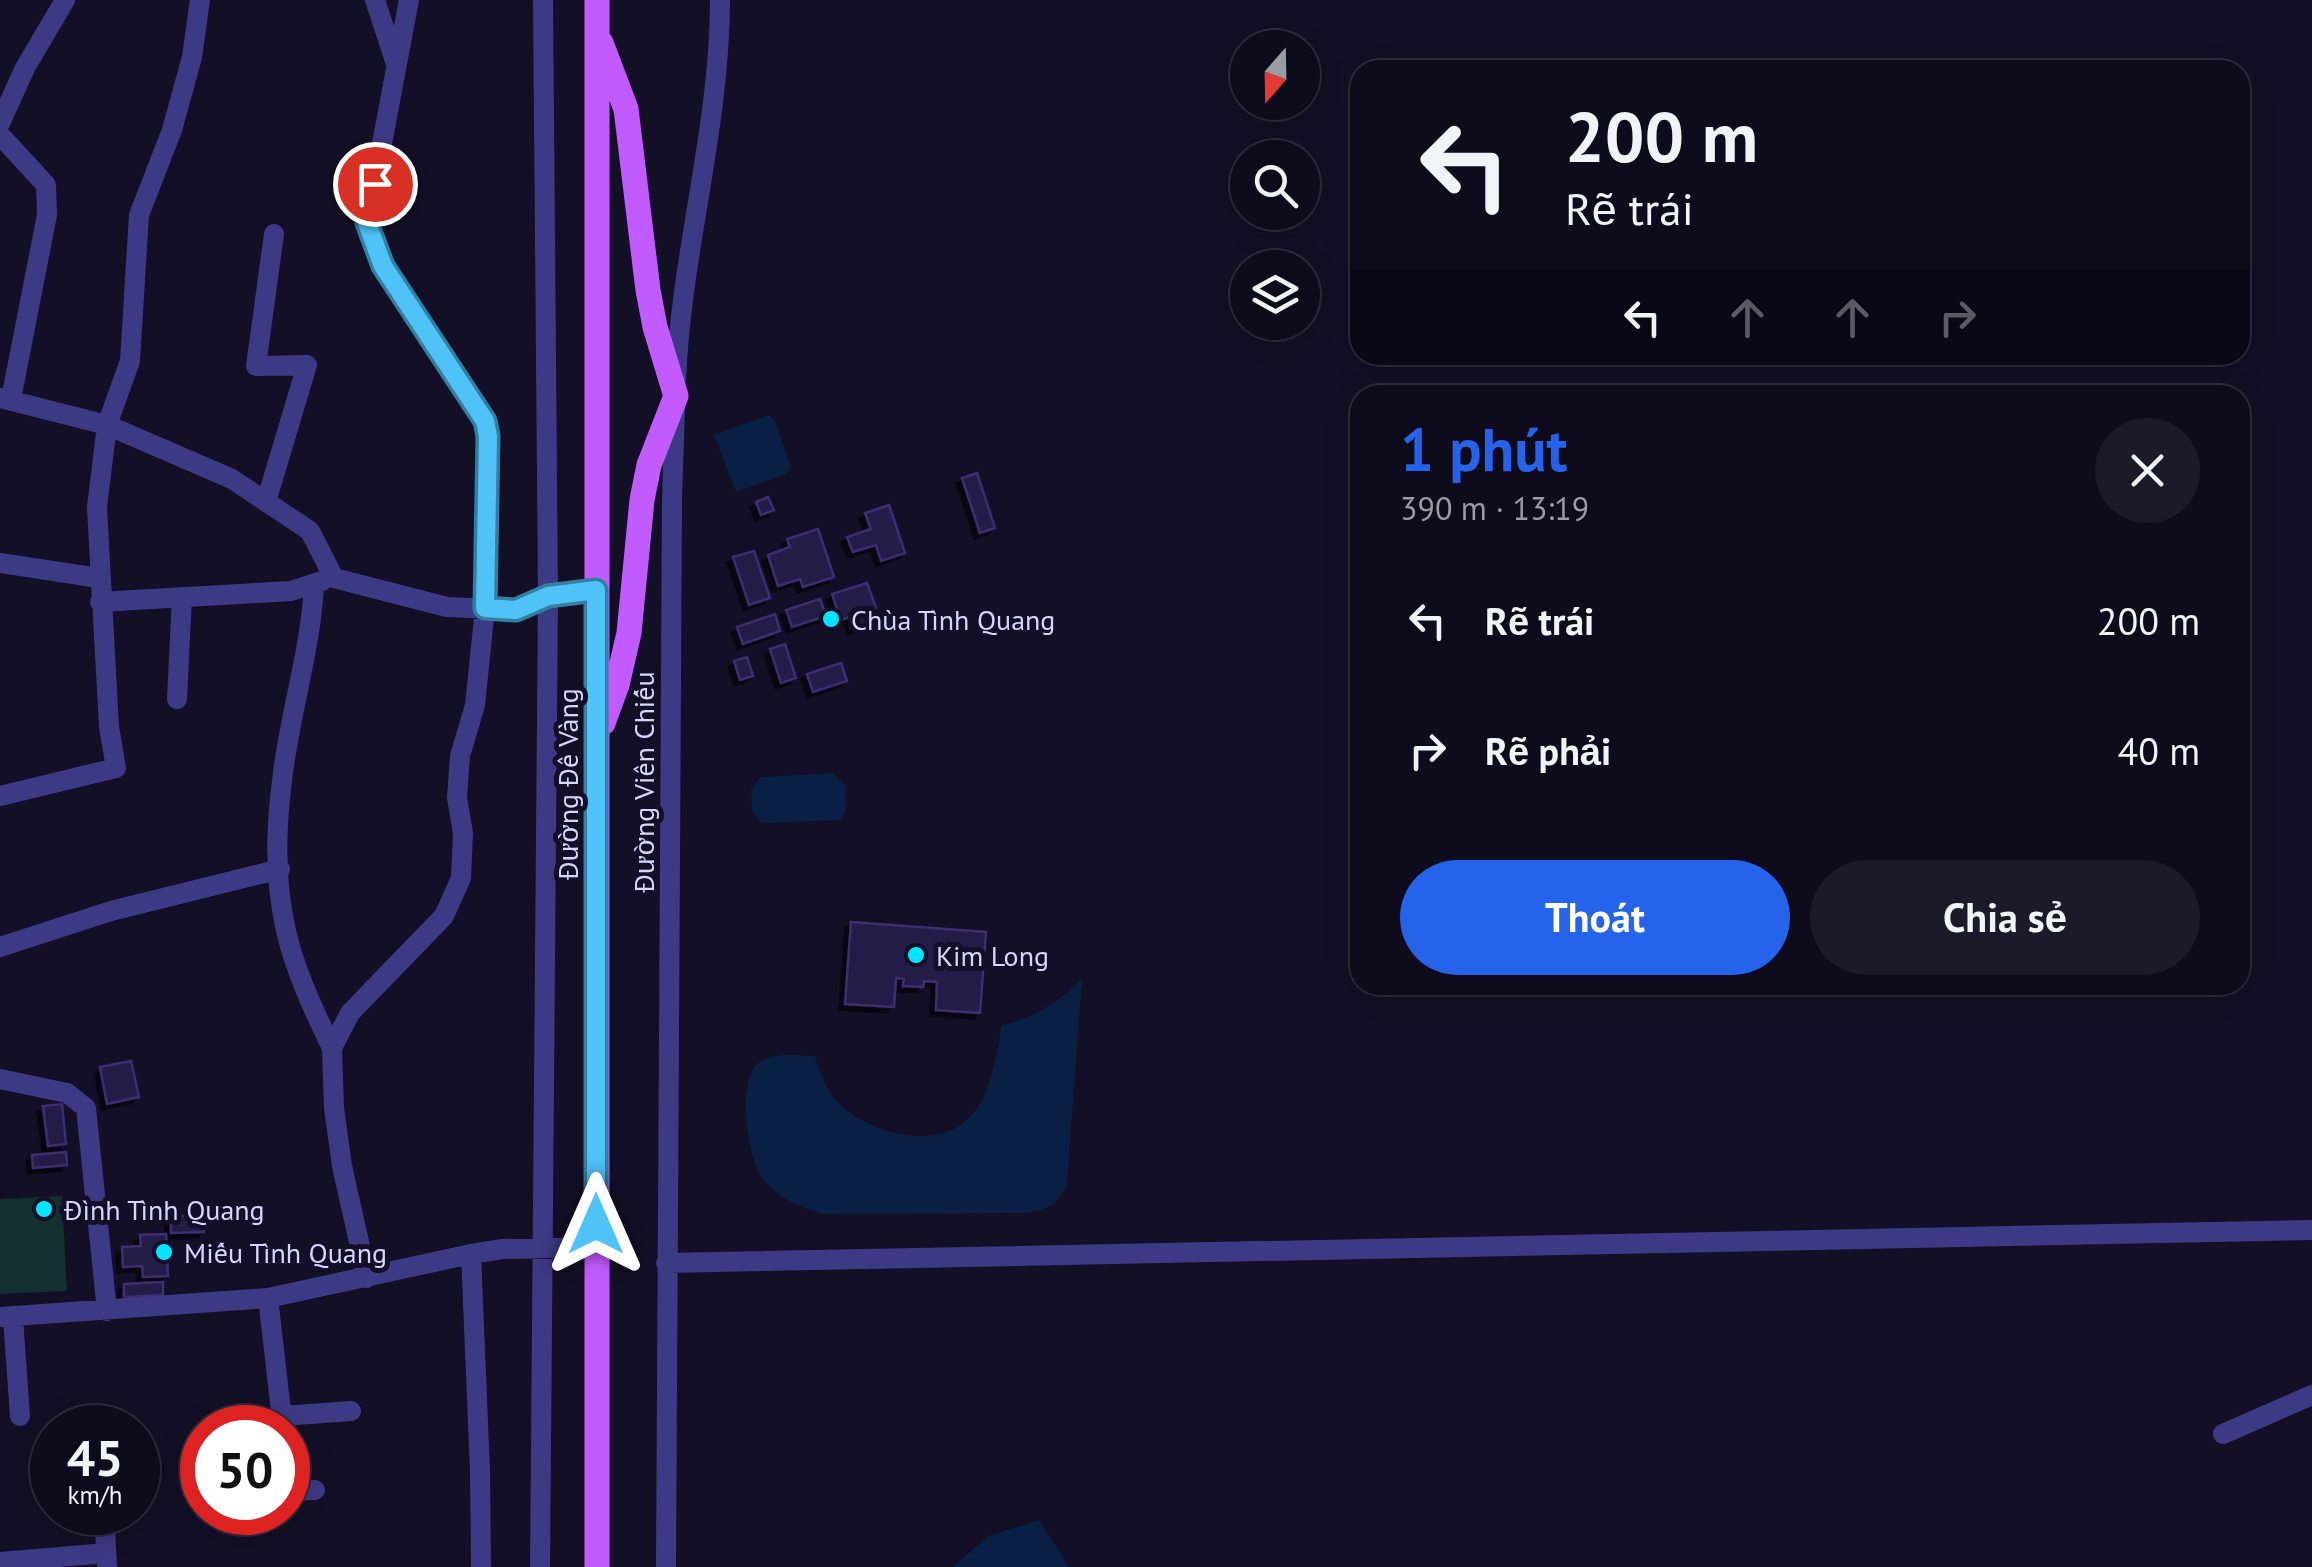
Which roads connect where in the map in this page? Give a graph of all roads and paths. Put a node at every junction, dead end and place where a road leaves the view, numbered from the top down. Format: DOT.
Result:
graph roads {
  1 [pos="65,0"];
  2 [pos="200,0"];
  3 [pos="375,0"];
  4 [pos="409,0"];
  5 [pos="542,0"];
  6 [pos="597,0"];
  7 [pos="720,0"];
  8 [pos="597,33"];
  9 [pos="397,66"];
  10 [pos="0,123"];
  11 [pos="0,134"];
  12 [pos="274,234"];
  13 [pos="676,396"];
  14 [pos="5,399"];
  15 [pos="107,425"];
  16 [pos="266,502"];
  17 [pos="0,563"];
  18 [pos="99,578"];
  19 [pos="324,581"];
  20 [pos="596,590"];
  21 [pos="548,596"];
  22 [pos="182,598"];
  23 [pos="100,602"];
  24 [pos="485,608"];
  25 [pos="176,699"];
  26 [pos="597,737"];
  27 [pos="0,796"];
  28 [pos="280,869"];
  29 [pos="0,947"];
  30 [pos="332,1048"];
  31 [pos="0,1079"];
  32 [pos="2312,1230"];
  33 [pos="596,1246"];
  34 [pos="540,1248"];
  35 [pos="471,1254"];
  36 [pos="666,1262"];
  37 [pos="366,1278"];
  38 [pos="268,1298"];
  39 [pos="106,1312"];
  40 [pos="7,1317"];
  41 [pos="2312,1395"];
  42 [pos="280,1405"];
  43 [pos="351,1411"];
  44 [pos="20,1416"];
  45 [pos="310,1418"];
  46 [pos="2223,1434"];
  47 [pos="310,1489"];
  48 [pos="315,1490"];
  49 [pos="105,1535"];
  50 [pos="107,1560"];
  51 [pos="0,1562"];
  52 [pos="480,1567"];
  53 [pos="540,1567"];
  54 [pos="597,1567"];
  55 [pos="666,1567"];
  1 -- 10 [label="street"];
  2 -- 15 [label="street"];
  3 -- 9 [label="street"];
  4 -- 9 [label="street"];
  5 -- 21 [label="street"];
  6 -- 8 [label="main road, Đường Đê Vàng"];
  7 -- 13 [label="street, Đường Viên Chiếu"];
  8 -- 13 [label="main road"];
  8 -- 20 [label="main road, Đường Đê Vàng"];
  9 -- 24 [label="street"];
  11 -- 14 [label="street"];
  12 -- 16 [label="street"];
  13 -- 26 [label="main road"];
  13 -- 36 [label="street, Đường Viên Chiếu"];
  14 -- 15 [label="street"];
  15 -- 16 [label="street"];
  15 -- 18 [label="street"];
  16 -- 19 [label="street"];
  17 -- 18 [label="street"];
  18 -- 23 [label="street"];
  19 -- 22 [label="street"];
  19 -- 24 [label="street"];
  19 -- 28 [label="street"];
  20 -- 21 [label="street"];
  20 -- 26 [label="main road, Đường Đê Vàng"];
  21 -- 24 [label="street"];
  21 -- 34 [label="street"];
  22 -- 23 [label="street"];
  22 -- 25 [label="street"];
  23 -- 27 [label="street"];
  24 -- 30 [label="street"];
  26 -- 33 [label="main road, Đường Đê Vàng"];
  28 -- 29 [label="street"];
  28 -- 30 [label="street"];
  30 -- 37 [label="street"];
  31 -- 39 [label="street"];
  32 -- 36 [label="street"];
  33 -- 34 [label="street"];
  33 -- 54 [label="main road, Đường Đê Vàng"];
  34 -- 35 [label="street"];
  34 -- 53 [label="street"];
  35 -- 37 [label="street"];
  35 -- 52 [label="street"];
  36 -- 55 [label="street, Đường Viên Chiếu"];
  37 -- 38 [label="street"];
  38 -- 39 [label="street"];
  38 -- 42 [label="street"];
  39 -- 40 [label="street"];
  40 -- 44 [label="street"];
  41 -- 46 [label="street"];
  43 -- 45 [label="street"];
  47 -- 48 [label="street"];
  49 -- 50 [label="street"];
  50 -- 51 [label="street"];
}
